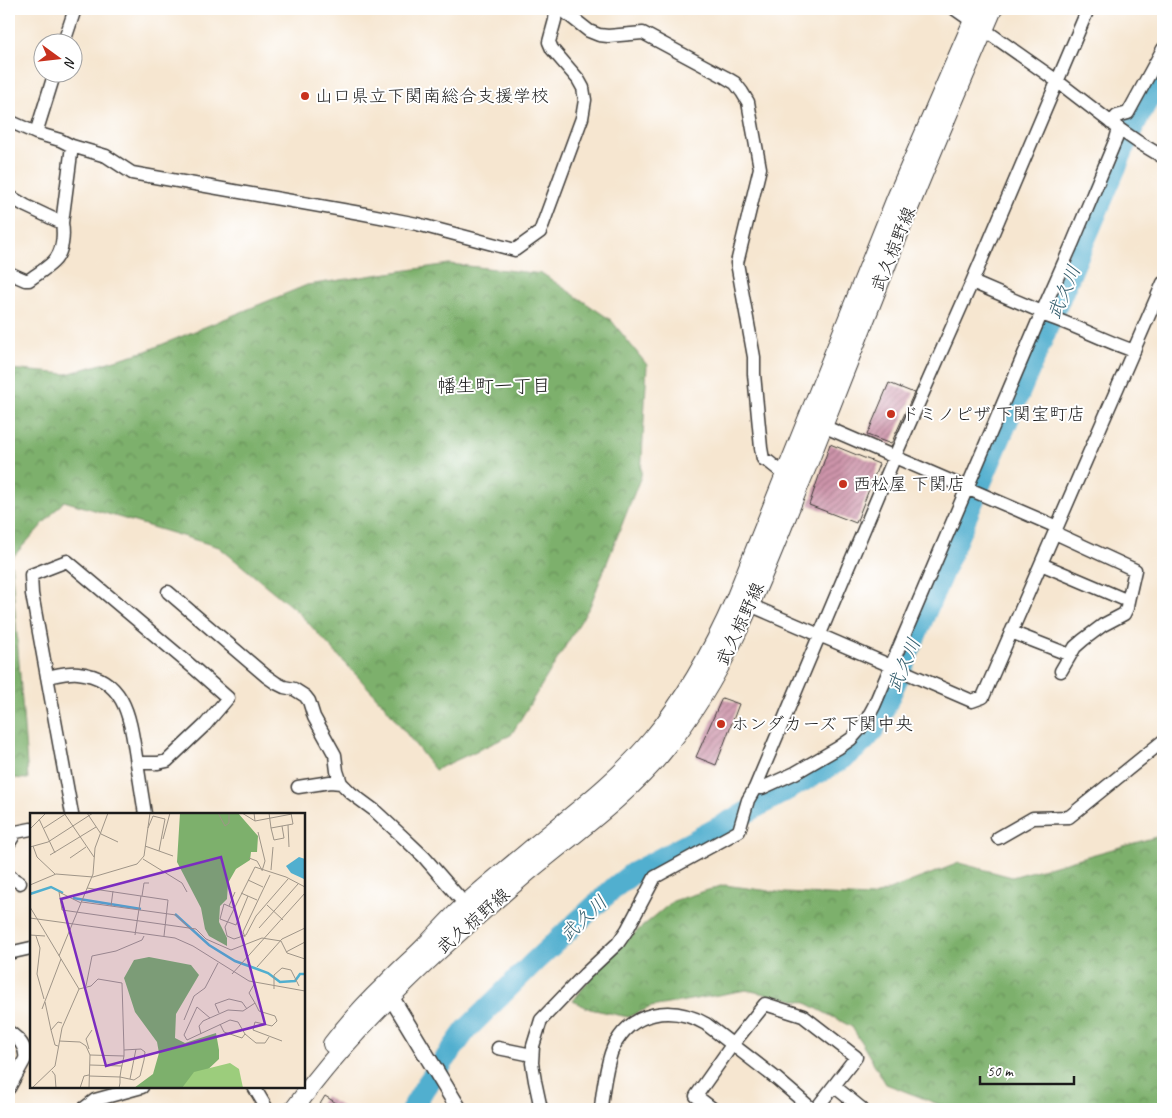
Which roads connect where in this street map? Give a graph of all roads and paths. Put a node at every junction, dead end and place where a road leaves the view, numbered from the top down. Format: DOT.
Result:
graph roads {
  1 [pos="75,9"];
  2 [pos="556,9"];
  3 [pos="561,9"];
  4 [pos="955,9"];
  5 [pos="993,9"];
  6 [pos="1088,9"];
  7 [pos="979,19"];
  8 [pos="67,32"];
  9 [pos="1163,49"];
  10 [pos="1057,81"];
  11 [pos="52,82"];
  12 [pos="9,121"];
  13 [pos="1117,128"];
  14 [pos="36,133"];
  15 [pos="72,146"];
  16 [pos="1163,157"];
  17 [pos="9,196"];
  18 [pos="62,223"];
  19 [pos="9,273"];
  20 [pos="972,282"];
  21 [pos="1163,283"];
  22 [pos="1043,313"];
  23 [pos="1134,352"];
  24 [pos="815,423"];
  25 [pos="895,456"];
  26 [pos="784,474"];
  27 [pos="968,489"];
  28 [pos="1056,530"];
  29 [pos="1042,564"];
  30 [pos="168,592"];
  31 [pos="1128,601"];
  32 [pos="750,605"];
  33 [pos="1011,632"];
  34 [pos="820,635"];
  35 [pos="1070,655"];
  36 [pos="892,666"];
  37 [pos="1061,672"];
  38 [pos="47,677"];
  39 [pos="1163,741"];
  40 [pos="137,763"];
  41 [pos="341,783"];
  42 [pos="298,787"];
  43 [pos="756,788"];
  44 [pos="72,813"];
  45 [pos="145,813"];
  46 [pos="30,829"];
  47 [pos="998,838"];
  48 [pos="9,843"];
  49 [pos="9,876"];
  50 [pos="20,883"];
  51 [pos="471,910"];
  52 [pos="30,948"];
  53 [pos="9,953"];
  54 [pos="388,991"];
  55 [pos="9,1032"];
  56 [pos="732,1045"];
  57 [pos="498,1048"];
  58 [pos="29,1054"];
  59 [pos="532,1055"];
  60 [pos="305,1079"];
  61 [pos="834,1086"];
  62 [pos="9,1088"];
  63 [pos="138,1088"];
  64 [pos="255,1088"];
  65 [pos="298,1088"];
  66 [pos="83,1109"];
  67 [pos="267,1109"];
  68 [pos="283,1109"];
  69 [pos="294,1109"];
  70 [pos="459,1109"];
  71 [pos="541,1109"];
  72 [pos="602,1109"];
  73 [pos="713,1109"];
  74 [pos="812,1109"];
  75 [pos="816,1109"];
  76 [pos="862,1109"];
  1 -- 8 [label="street"];
  2 -- 15 [label="street"];
  3 -- 26 [label="street"];
  4 -- 7 [label="street"];
  5 -- 7 [label="main road, 武久椋野線"];
  6 -- 10 [label="street"];
  7 -- 10 [label="street"];
  7 -- 24 [label="main road, 武久椋野線"];
  9 -- 13 [label="street"];
  10 -- 13 [label="street"];
  10 -- 20 [label="street"];
  11 -- 14 [label="street"];
  12 -- 14 [label="street"];
  13 -- 16 [label="street"];
  13 -- 22 [label="street"];
  14 -- 15 [label="street"];
  15 -- 18 [label="street"];
  17 -- 18 [label="street"];
  18 -- 19 [label="street"];
  20 -- 22 [label="street"];
  20 -- 25 [label="street"];
  21 -- 23 [label="street"];
  22 -- 23 [label="street"];
  22 -- 27 [label="street"];
  23 -- 28 [label="street"];
  24 -- 25 [label="street"];
  24 -- 26 [label="main road, 武久椋野線"];
  24 -- 32 [label="main road, 武久椋野線"];
  25 -- 27 [label="street"];
  25 -- 34 [label="street"];
  26 -- 51 [label="main road, 武久椋野線"];
  27 -- 28 [label="street"];
  27 -- 36 [label="street"];
  28 -- 29 [label="street"];
  28 -- 31 [label="street"];
  29 -- 31 [label="street"];
  29 -- 33 [label="street"];
  30 -- 41 [label="street"];
  31 -- 35 [label="street"];
  32 -- 34 [label="street"];
  32 -- 51 [label="main road, 武久椋野線"];
  33 -- 35 [label="street"];
  33 -- 36 [label="street"];
  34 -- 36 [label="street"];
  34 -- 43 [label="street"];
  35 -- 37 [label="street"];
  36 -- 43 [label="street"];
  38 -- 40 [label="street"];
  38 -- 40 [label="street"];
  38 -- 44 [label="street"];
  39 -- 47 [label="street"];
  40 -- 45 [label="street"];
  41 -- 42 [label="street"];
  41 -- 51 [label="street"];
  43 -- 59 [label="street"];
  46 -- 48 [label="street"];
  49 -- 50 [label="street"];
  51 -- 54 [label="main road, 武久椋野線"];
  52 -- 53 [label="street"];
  54 -- 60 [label="main road, 武久椋野線"];
  54 -- 69 [label="main road, 武久椋野線"];
  54 -- 70 [label="street"];
  55 -- 58 [label="street"];
  56 -- 61 [label="street"];
  56 -- 72 [label="street"];
  56 -- 73 [label="street"];
  56 -- 74 [label="street"];
  57 -- 59 [label="street"];
  58 -- 62 [label="street"];
  59 -- 71 [label="street"];
  61 -- 75 [label="street"];
  61 -- 76 [label="street"];
  63 -- 66 [label="street"];
  64 -- 67 [label="street"];
  65 -- 68 [label="main road"];
}
